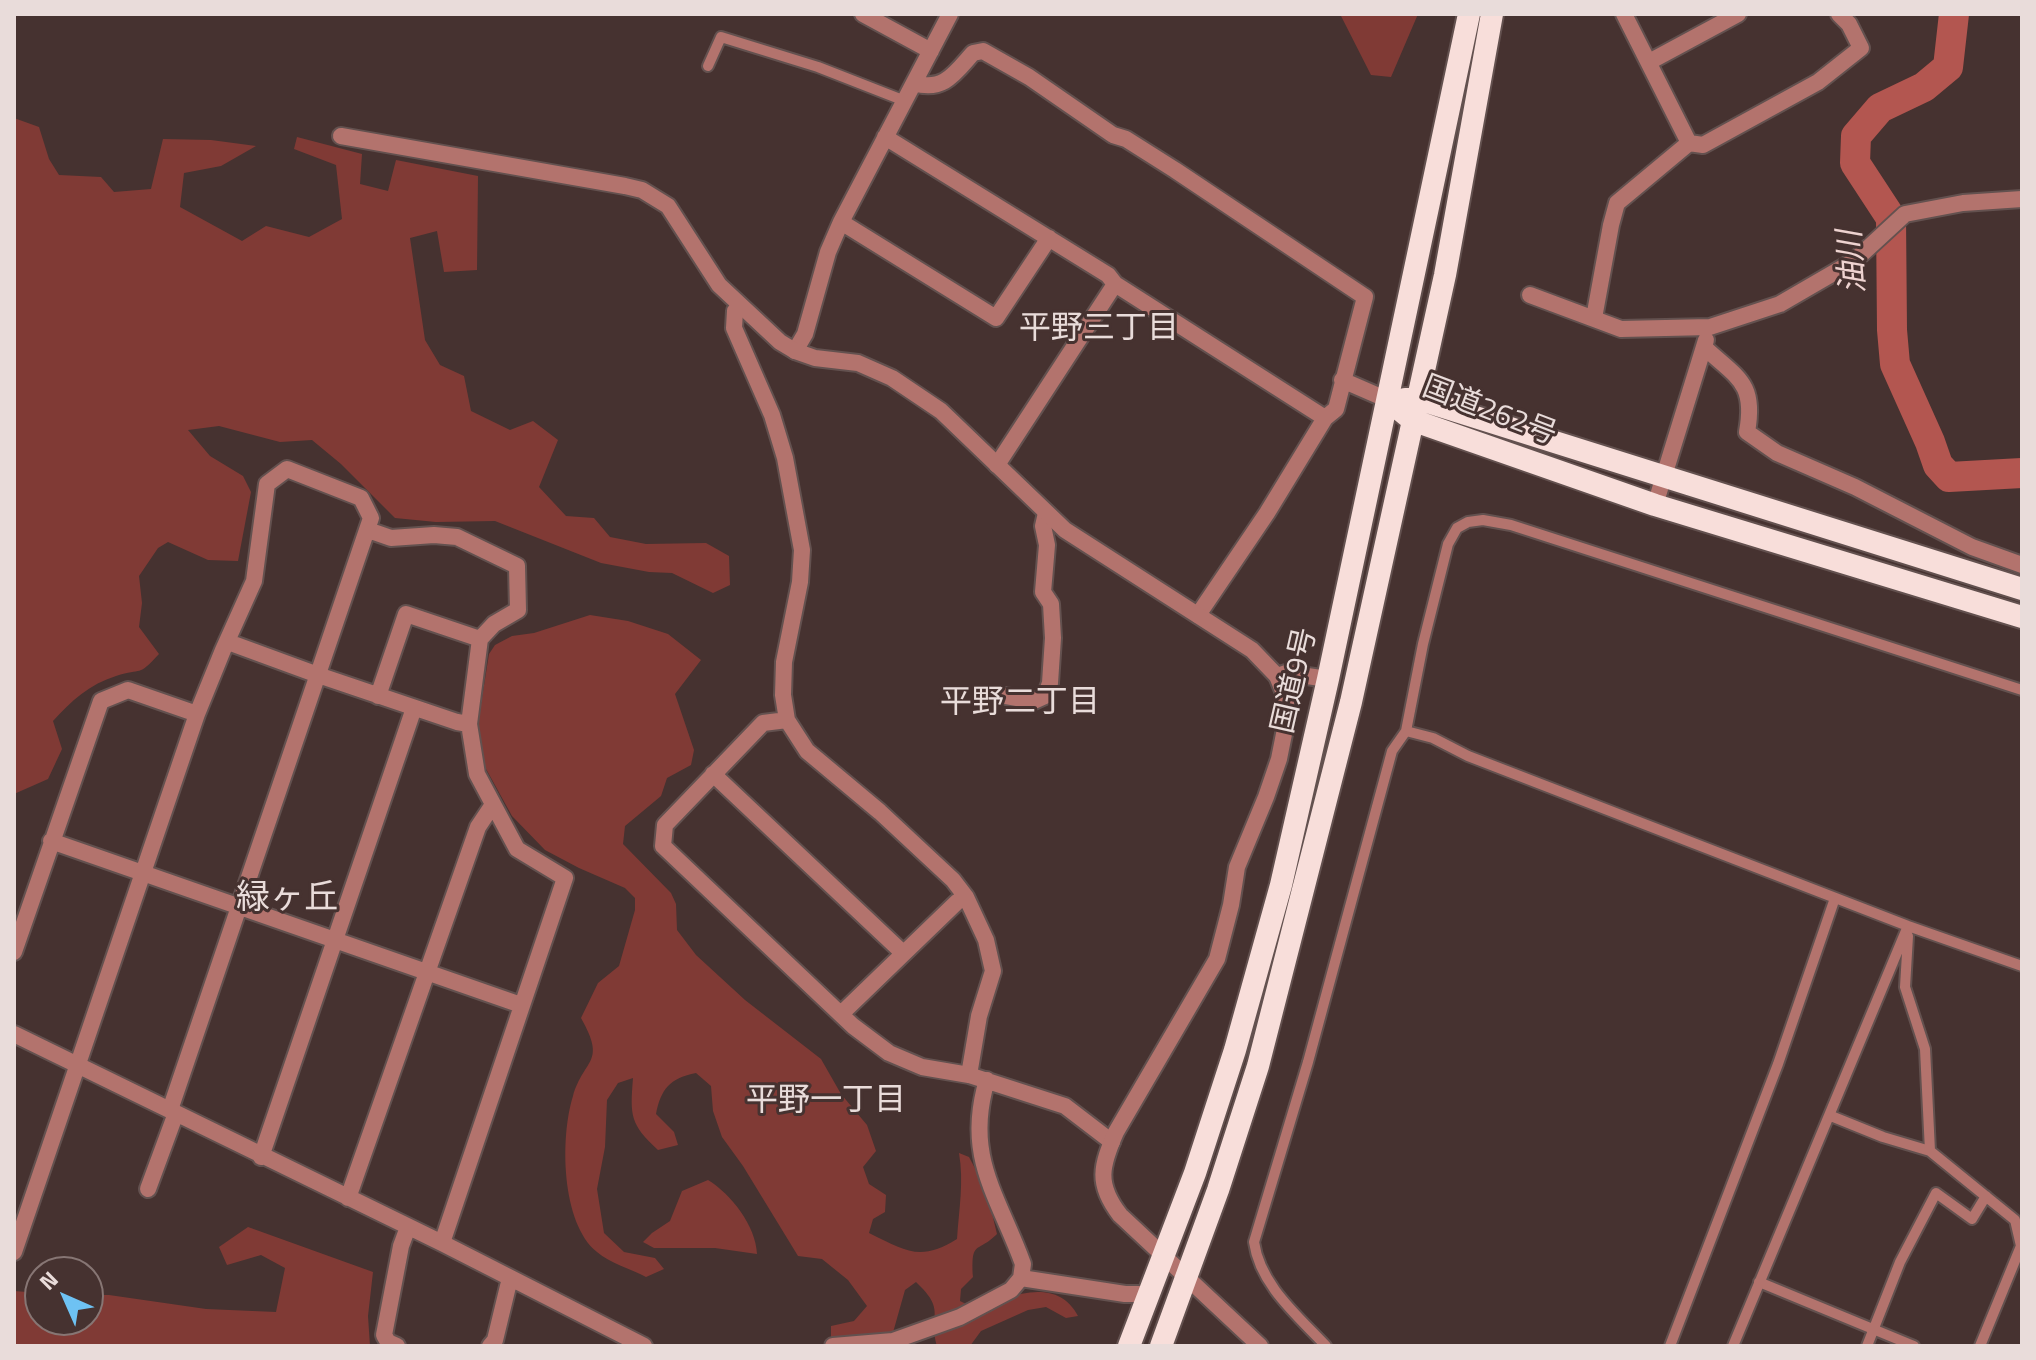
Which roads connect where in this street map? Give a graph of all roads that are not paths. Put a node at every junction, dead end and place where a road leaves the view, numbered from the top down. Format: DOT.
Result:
graph roads {
  1 [pos="863,14"];
  2 [pos="950,14"];
  3 [pos="1469,14"];
  4 [pos="1492,14"];
  5 [pos="1624,14"];
  6 [pos="1738,14"];
  7 [pos="1839,14"];
  8 [pos="931,51"];
  9 [pos="1649,62"];
  10 [pos="708,66"];
  11 [pos="914,83"];
  12 [pos="905,101"];
  13 [pos="341,136"];
  14 [pos="885,137"];
  15 [pos="1689,143"];
  16 [pos="2022,199"];
  17 [pos="841,222"];
  18 [pos="1049,238"];
  19 [pos="1115,284"];
  20 [pos="1530,295"];
  21 [pos="739,307"];
  22 [pos="1594,318"];
  23 [pos="1710,327"];
  24 [pos="1704,347"];
  25 [pos="795,351"];
  26 [pos="1342,380"];
  27 [pos="1388,400"];
  28 [pos="1415,410"];
  29 [pos="1325,418"];
  30 [pos="997,465"];
  31 [pos="1665,476"];
  32 [pos="1655,505"];
  33 [pos="1046,513"];
  34 [pos="368,530"];
  35 [pos="2022,565"];
  36 [pos="2022,589"];
  37 [pos="1198,615"];
  38 [pos="2022,617"];
  39 [pos="480,639"];
  40 [pos="228,642"];
  41 [pos="318,675"];
  42 [pos="1277,676"];
  43 [pos="1328,679"];
  44 [pos="2022,690"];
  45 [pos="378,696"];
  46 [pos="1006,696"];
  47 [pos="414,708"];
  48 [pos="197,714"];
  49 [pos="787,720"];
  50 [pos="469,724"];
  51 [pos="1406,731"];
  52 [pos="713,774"];
  53 [pos="492,806"];
  54 [pos="51,841"];
  55 [pos="143,873"];
  56 [pos="966,897"];
  57 [pos="1835,898"];
  58 [pos="238,908"];
  59 [pos="1908,926"];
  60 [pos="336,940"];
  61 [pos="14,952"];
  62 [pos="903,953"];
  63 [pos="2022,966"];
  64 [pos="426,972"];
  65 [pos="521,1005"];
  66 [pos="841,1014"];
  67 [pos="14,1034"];
  68 [pos="78,1064"];
  69 [pos="969,1075"];
  70 [pos="987,1080"];
  71 [pos="173,1112"];
  72 [pos="1831,1116"];
  73 [pos="1112,1142"];
  74 [pos="1930,1151"];
  75 [pos="261,1157"];
  76 [pos="148,1189"];
  77 [pos="1986,1196"];
  78 [pos="348,1198"];
  79 [pos="408,1227"];
  80 [pos="442,1243"];
  81 [pos="14,1252"];
  82 [pos="1163,1254"];
  83 [pos="1188,1276"];
  84 [pos="510,1278"];
  85 [pos="1021,1278"];
  86 [pos="1759,1282"];
  87 [pos="1148,1294"];
  88 [pos="1874,1330"];
  89 [pos="633,1344"];
  90 [pos="397,1346"];
  91 [pos="490,1346"];
  92 [pos="833,1346"];
  93 [pos="1129,1346"];
  94 [pos="1161,1346"];
  95 [pos="1260,1346"];
  96 [pos="1326,1346"];
  97 [pos="1670,1346"];
  98 [pos="1733,1346"];
  99 [pos="1867,1346"];
  100 [pos="1914,1346"];
  101 [pos="1980,1346"];
  1 -- 8 [label="street"];
  2 -- 8 [label="street"];
  3 -- 27 [label="highway, 国道9号"];
  4 -- 28 [label="highway, 国道9号"];
  5 -- 9 [label="street"];
  6 -- 9 [label="street"];
  7 -- 15 [label="street"];
  8 -- 11 [label="street"];
  9 -- 15 [label="street"];
  10 -- 12 [label="lane"];
  11 -- 12 [label="street"];
  11 -- 26 [label="street"];
  12 -- 14 [label="street"];
  13 -- 21 [label="street"];
  14 -- 17 [label="street"];
  14 -- 18 [label="street"];
  15 -- 22 [label="street"];
  16 -- 23 [label="street"];
  17 -- 18 [label="street"];
  17 -- 25 [label="street"];
  18 -- 19 [label="street"];
  19 -- 29 [label="street"];
  19 -- 30 [label="street"];
  20 -- 22 [label="street"];
  21 -- 25 [label="street"];
  21 -- 49 [label="street"];
  22 -- 23 [label="street"];
  23 -- 24 [label="street"];
  24 -- 31 [label="street"];
  24 -- 35 [label="street"];
  25 -- 30 [label="street"];
  26 -- 27 [label="street"];
  26 -- 29 [label="street"];
  27 -- 28 [label="highway, 国道262号"];
  27 -- 43 [label="highway, 国道9号"];
  28 -- 31 [label="highway, 国道262号"];
  28 -- 32 [label="highway, 国道262号"];
  28 -- 83 [label="highway, 国道9号"];
  29 -- 37 [label="street"];
  30 -- 33 [label="street"];
  31 -- 32 [label="street"];
  31 -- 36 [label="highway, 国道262号"];
  32 -- 38 [label="highway, 国道262号"];
  33 -- 37 [label="street"];
  33 -- 46 [label="street"];
  34 -- 39 [label="street"];
  34 -- 40 [label="street"];
  34 -- 41 [label="street"];
  37 -- 42 [label="street"];
  39 -- 45 [label="street"];
  39 -- 50 [label="street"];
  40 -- 41 [label="street"];
  40 -- 48 [label="street"];
  41 -- 45 [label="street"];
  41 -- 58 [label="street"];
  42 -- 43 [label="street"];
  42 -- 73 [label="street"];
  43 -- 82 [label="highway, 国道9号"];
  44 -- 51 [label="lane"];
  45 -- 47 [label="street"];
  47 -- 50 [label="street"];
  47 -- 60 [label="street"];
  48 -- 54 [label="street"];
  48 -- 55 [label="street"];
  49 -- 52 [label="street"];
  49 -- 56 [label="street"];
  50 -- 53 [label="street"];
  51 -- 57 [label="lane"];
  51 -- 96 [label="lane"];
  52 -- 62 [label="street"];
  52 -- 66 [label="street"];
  53 -- 64 [label="street"];
  53 -- 65 [label="street"];
  54 -- 55 [label="street"];
  54 -- 61 [label="street"];
  55 -- 58 [label="street"];
  55 -- 68 [label="street"];
  56 -- 62 [label="street"];
  56 -- 69 [label="street"];
  57 -- 59 [label="lane"];
  57 -- 97 [label="lane"];
  58 -- 60 [label="street"];
  58 -- 71 [label="street"];
  59 -- 63 [label="lane"];
  59 -- 72 [label="lane"];
  59 -- 74 [label="lane"];
  60 -- 64 [label="street"];
  60 -- 75 [label="street"];
  62 -- 66 [label="street"];
  64 -- 65 [label="street"];
  64 -- 78 [label="street"];
  65 -- 80 [label="street"];
  66 -- 69 [label="street"];
  67 -- 68 [label="street"];
  68 -- 71 [label="street"];
  68 -- 81 [label="street"];
  69 -- 70 [label="street"];
  70 -- 73 [label="street"];
  70 -- 85 [label="street"];
  71 -- 75 [label="street"];
  71 -- 76 [label="street"];
  72 -- 74 [label="lane"];
  72 -- 86 [label="lane"];
  73 -- 82 [label="street"];
  74 -- 77 [label="lane"];
  75 -- 78 [label="street"];
  77 -- 88 [label="lane"];
  77 -- 101 [label="lane"];
  78 -- 79 [label="street"];
  79 -- 80 [label="street"];
  79 -- 90 [label="street"];
  80 -- 84 [label="street"];
  82 -- 83 [label="street"];
  82 -- 87 [label="highway, 国道9号"];
  83 -- 94 [label="highway, 国道9号"];
  83 -- 95 [label="street"];
  84 -- 89 [label="street"];
  84 -- 91 [label="street"];
  85 -- 87 [label="street"];
  85 -- 92 [label="street"];
  86 -- 88 [label="lane"];
  86 -- 98 [label="lane"];
  87 -- 93 [label="highway, 国道9号"];
  88 -- 99 [label="lane"];
  88 -- 100 [label="lane"];
}
